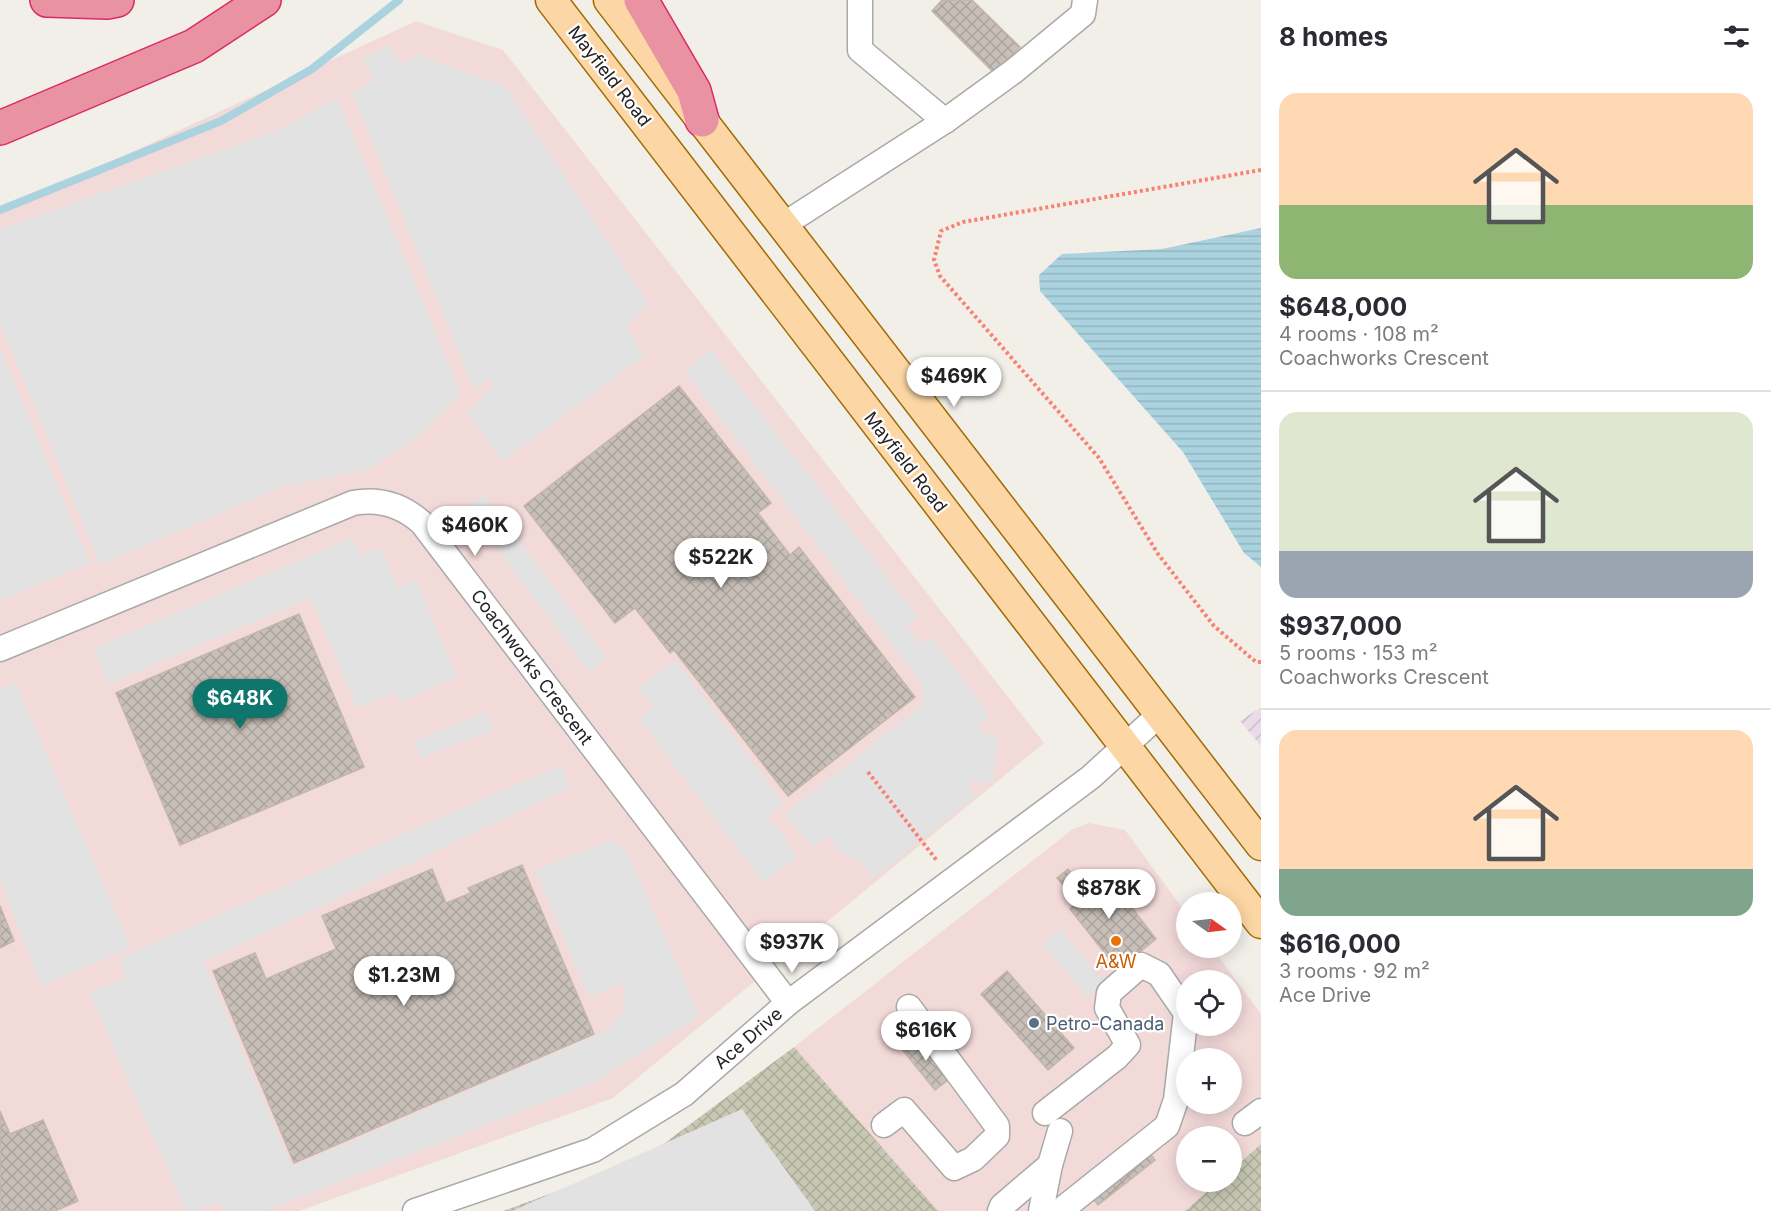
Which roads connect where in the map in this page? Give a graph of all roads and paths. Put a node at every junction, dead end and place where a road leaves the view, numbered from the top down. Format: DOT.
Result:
graph roads {
  1 [pos="47,0"];
  2 [pos="117,0"];
  3 [pos="264,0"];
  4 [pos="551,0"];
  5 [pos="609,0"];
  6 [pos="641,0"];
  7 [pos="860,0"];
  8 [pos="1085,0"];
  9 [pos="702,120"];
  10 [pos="945,121"];
  11 [pos="0,128"];
  12 [pos="1261,170"];
  13 [pos="783,225"];
  14 [pos="0,649"];
  15 [pos="1261,662"];
  16 [pos="1159,715"];
  17 [pos="1125,747"];
  18 [pos="868,772"];
  19 [pos="1261,845"];
  20 [pos="953,881"];
  21 [pos="1261,923"];
  22 [pos="788,1003"];
  23 [pos="909,1007"];
  24 [pos="1045,1113"];
  25 [pos="884,1125"];
  26 [pos="1060,1131"];
  27 [pos="1050,1166"];
  28 [pos="415,1211"];
  29 [pos="1000,1211"];
  30 [pos="1041,1211"];
  31 [pos="1060,1211"];
  1 -- 2 [label="highway"];
  3 -- 11 [label="highway"];
  4 -- 17 [label="main road, Mayfield Road"];
  5 -- 9 [label="main road"];
  6 -- 9 [label="highway"];
  7 -- 10 [label="street"];
  8 -- 10 [label="street"];
  9 -- 13 [label="main road"];
  10 -- 13 [label="street"];
  12 -- 15 [label="path"];
  13 -- 16 [label="main road"];
  14 -- 22 [label="street, Coachworks Crescent"];
  16 -- 17 [label="street, Ace Drive"];
  16 -- 19 [label="main road"];
  17 -- 20 [label="street, Ace Drive"];
  17 -- 21 [label="main road, Mayfield Road"];
  18 -- 20 [label="path"];
  20 -- 22 [label="street, Ace Drive"];
  22 -- 28 [label="street, Ace Drive"];
  23 -- 25 [label="street"];
  24 -- 31 [label="street"];
  26 -- 27 [label="street"];
  27 -- 29 [label="street"];
  27 -- 30 [label="street"];
}
